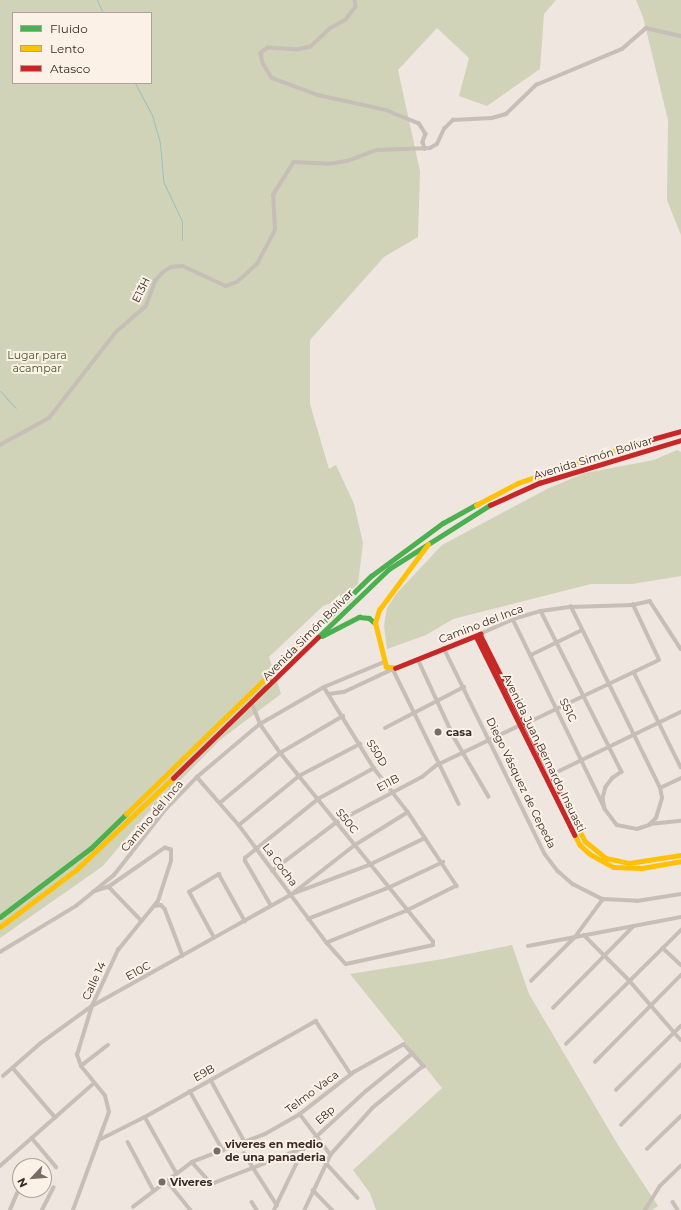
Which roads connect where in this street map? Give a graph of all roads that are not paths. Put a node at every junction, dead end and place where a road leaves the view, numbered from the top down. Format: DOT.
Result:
graph roads {
  1 [pos="355,0"];
  2 [pos="681,36"];
  3 [pos="425,149"];
  4 [pos="681,431"];
  5 [pos="681,440"];
  6 [pos="0,445"];
  7 [pos="429,541"];
  8 [pos="633,605"];
  9 [pos="571,607"];
  10 [pos="541,611"];
  11 [pos="513,619"];
  12 [pos="375,623"];
  13 [pos="582,630"];
  14 [pos="478,635"];
  15 [pos="316,639"];
  16 [pos="557,643"];
  17 [pos="444,648"];
  18 [pos="681,649"];
  19 [pos="531,655"];
  20 [pos="418,659"];
  21 [pos="384,662"];
  22 [pos="393,669"];
  23 [pos="634,672"];
  24 [pos="608,683"];
  25 [pos="324,687"];
  26 [pos="464,687"];
  27 [pos="328,694"];
  28 [pos="582,694"];
  29 [pos="437,700"];
  30 [pos="252,704"];
  31 [pos="556,707"];
  32 [pos="681,712"];
  33 [pos="412,713"];
  34 [pos="343,716"];
  35 [pos="661,723"];
  36 [pos="260,724"];
  37 [pos="523,724"];
  38 [pos="385,728"];
  39 [pos="635,737"];
  40 [pos="490,741"];
  41 [pos="360,744"];
  42 [pos="608,748"];
  43 [pos="280,753"];
  44 [pos="466,753"];
  45 [pos="582,760"];
  46 [pos="437,765"];
  47 [pos="374,768"];
  48 [pos="681,768"];
  49 [pos="300,776"];
  50 [pos="197,777"];
  51 [pos="549,777"];
  52 [pos="681,778"];
  53 [pos="660,788"];
  54 [pos="392,791"];
  55 [pos="490,797"];
  56 [pos="318,799"];
  57 [pos="221,802"];
  58 [pos="459,804"];
  59 [pos="605,809"];
  60 [pos="408,812"];
  61 [pos="681,821"];
  62 [pos="337,822"];
  63 [pos="239,825"];
  64 [pos="649,825"];
  65 [pos="425,838"];
  66 [pos="355,845"];
  67 [pos="256,849"];
  68 [pos="681,855"];
  69 [pos="681,861"];
  70 [pos="443,862"];
  71 [pos="370,864"];
  72 [pos="272,871"];
  73 [pos="109,887"];
  74 [pos="388,888"];
  75 [pos="94,892"];
  76 [pos="681,894"];
  77 [pos="290,895"];
  78 [pos="603,899"];
  79 [pos="154,906"];
  80 [pos="271,906"];
  81 [pos="407,911"];
  82 [pos="0,917"];
  83 [pos="681,917"];
  84 [pos="308,919"];
  85 [pos="142,921"];
  86 [pos="245,921"];
  87 [pos="635,925"];
  88 [pos="0,927"];
  89 [pos="681,930"];
  90 [pos="584,935"];
  91 [pos="575,937"];
  92 [pos="214,938"];
  93 [pos="327,944"];
  94 [pos="528,946"];
  95 [pos="663,948"];
  96 [pos="0,952"];
  97 [pos="183,956"];
  98 [pos="604,956"];
  99 [pos="348,964"];
  100 [pos="681,965"];
  101 [pos="681,975"];
  102 [pos="629,980"];
  103 [pos="530,981"];
  104 [pos="650,1005"];
  105 [pos="92,1006"];
  106 [pos="553,1008"];
  107 [pos="681,1026"];
  108 [pos="674,1033"];
  109 [pos="681,1040"];
  110 [pos="566,1044"];
  111 [pos="108,1045"];
  112 [pos="412,1053"];
  113 [pos="595,1062"];
  114 [pos="681,1065"];
  115 [pos="81,1066"];
  116 [pos="13,1068"];
  117 [pos="351,1074"];
  118 [pos="4,1076"];
  119 [pos="211,1080"];
  120 [pos="94,1083"];
  121 [pos="616,1090"];
  122 [pos="190,1091"];
  123 [pos="300,1114"];
  124 [pos="146,1116"];
  125 [pos="681,1116"];
  126 [pos="55,1118"];
  127 [pos="621,1125"];
  128 [pos="315,1136"];
  129 [pos="32,1138"];
  130 [pos="101,1139"];
  131 [pos="128,1142"];
  132 [pos="245,1142"];
  133 [pos="304,1148"];
  134 [pos="647,1149"];
  135 [pos="223,1150"];
  136 [pos="244,1153"];
  137 [pos="331,1155"];
  138 [pos="192,1162"];
  139 [pos="326,1163"];
  140 [pos="0,1166"];
  141 [pos="681,1166"];
  142 [pos="56,1167"];
  143 [pos="253,1168"];
  144 [pos="176,1172"];
  145 [pos="168,1182"];
  146 [pos="53,1188"];
  147 [pos="313,1190"];
  148 [pos="154,1191"];
  149 [pos="15,1198"];
  150 [pos="358,1198"];
  151 [pos="252,1202"];
  152 [pos="673,1202"];
  153 [pos="277,1205"];
  154 [pos="132,1207"];
  155 [pos="10,1210"];
  156 [pos="42,1210"];
  157 [pos="73,1210"];
  158 [pos="191,1210"];
  159 [pos="257,1210"];
  160 [pos="274,1210"];
  161 [pos="305,1210"];
  162 [pos="332,1210"];
  163 [pos="645,1210"];
  164 [pos="678,1210"];
  1 -- 3 [label="street"];
  2 -- 3 [label="street"];
  3 -- 6 [label="street, E13H"];
  4 -- 82 [label="main road, Avenida Simón Bolívar"];
  5 -- 7 [label="main road, Avenida Simón Bolívar"];
  7 -- 12 [label="main road"];
  7 -- 15 [label="main road, Avenida Simón Bolívar"];
  8 -- 9 [label="street, Camino del Inca"];
  8 -- 18 [label="street, Camino del Inca"];
  8 -- 23 [label="street, E11B"];
  9 -- 10 [label="street, Camino del Inca"];
  9 -- 13 [label="street"];
  10 -- 11 [label="street, Camino del Inca"];
  10 -- 16 [label="street"];
  11 -- 14 [label="street, Camino del Inca"];
  11 -- 19 [label="street, S51C"];
  12 -- 15 [label="main road"];
  12 -- 21 [label="main road"];
  13 -- 16 [label="street"];
  13 -- 24 [label="street"];
  14 -- 17 [label="main road, Camino del Inca"];
  14 -- 37 [label="main road, Avenida Juan Bernardo Insuasti"];
  15 -- 30 [label="main road, Avenida Simón Bolívar"];
  16 -- 19 [label="street"];
  16 -- 28 [label="street"];
  17 -- 20 [label="main road, Camino del Inca"];
  17 -- 26 [label="street, Diego Vásquez de Cepeda"];
  19 -- 31 [label="street, S51C"];
  20 -- 22 [label="main road, Camino del Inca"];
  20 -- 29 [label="street"];
  21 -- 22 [label="main road"];
  21 -- 25 [label="street, Camino del Inca"];
  22 -- 27 [label="street"];
  22 -- 33 [label="street"];
  23 -- 24 [label="street, E11B"];
  23 -- 35 [label="street"];
  24 -- 28 [label="street, E11B"];
  24 -- 39 [label="street"];
  25 -- 27 [label="street, S50D"];
  25 -- 36 [label="street, Camino del Inca"];
  26 -- 29 [label="street"];
  26 -- 40 [label="street, Diego Vásquez de Cepeda"];
  27 -- 34 [label="street, S50D"];
  28 -- 31 [label="street, E11B"];
  28 -- 42 [label="street"];
  29 -- 33 [label="street"];
  29 -- 44 [label="street"];
  30 -- 36 [label="street, S50C"];
  30 -- 88 [label="main road, Avenida Simón Bolívar"];
  31 -- 37 [label="street, E11B"];
  31 -- 45 [label="street, S51C"];
  32 -- 35 [label="street"];
  33 -- 38 [label="street"];
  33 -- 46 [label="street"];
  34 -- 41 [label="street, S50D"];
  34 -- 43 [label="street"];
  35 -- 39 [label="street"];
  35 -- 48 [label="street"];
  36 -- 43 [label="street, S50C"];
  36 -- 50 [label="street, Camino del Inca"];
  37 -- 40 [label="street, E11B"];
  37 -- 51 [label="main road, Avenida Juan Bernardo Insuasti"];
  39 -- 42 [label="street"];
  39 -- 53 [label="street"];
  40 -- 44 [label="street, E11B"];
  40 -- 78 [label="street, Diego Vásquez de Cepeda"];
  41 -- 47 [label="street, S50D"];
  41 -- 49 [label="street"];
  42 -- 45 [label="street"];
  42 -- 59 [label="street"];
  43 -- 49 [label="street, S50C"];
  43 -- 57 [label="street"];
  44 -- 46 [label="street, E11B"];
  44 -- 55 [label="street"];
  45 -- 51 [label="street"];
  45 -- 59 [label="street, S51C"];
  46 -- 54 [label="street, E11B"];
  46 -- 58 [label="street"];
  47 -- 54 [label="street, S50D"];
  47 -- 56 [label="street"];
  49 -- 56 [label="street, S50C"];
  49 -- 63 [label="street"];
  50 -- 57 [label="street, La Cocha"];
  50 -- 75 [label="street, Camino del Inca"];
  51 -- 68 [label="main road, Avenida Juan Bernardo Insuasti"];
  51 -- 69 [label="main road, Avenida Juan Bernardo Insuasti"];
  52 -- 53 [label="street"];
  53 -- 64 [label="street"];
  54 -- 60 [label="street, S50D"];
  54 -- 62 [label="street, E11B"];
  56 -- 62 [label="street, S50C"];
  56 -- 67 [label="street"];
  57 -- 63 [label="street, La Cocha"];
  59 -- 64 [label="street, S51C"];
  60 -- 65 [label="street, S50D"];
  60 -- 66 [label="street"];
  61 -- 64 [label="street, S51C"];
  62 -- 66 [label="street, S50C"];
  62 -- 72 [label="street, E11B"];
  63 -- 67 [label="street, La Cocha"];
  65 -- 70 [label="street, S50D"];
  65 -- 71 [label="street"];
  66 -- 71 [label="street, S50C"];
  66 -- 77 [label="street"];
  67 -- 72 [label="street, La Cocha"];
  67 -- 80 [label="street"];
  70 -- 74 [label="street"];
  70 -- 81 [label="street, S50D"];
  71 -- 74 [label="street, S50C"];
  71 -- 77 [label="street"];
  72 -- 77 [label="street, La Cocha"];
  73 -- 75 [label="street, Calle 14"];
  73 -- 79 [label="street, Calle 14"];
  73 -- 85 [label="street"];
  74 -- 81 [label="street, S50C"];
  74 -- 84 [label="street"];
  75 -- 96 [label="street, Camino del Inca"];
  76 -- 78 [label="street, Diego Vásquez de Cepeda"];
  77 -- 80 [label="street, E10C"];
  77 -- 84 [label="street, La Cocha"];
  78 -- 91 [label="street"];
  79 -- 85 [label="street, Calle 14"];
  79 -- 97 [label="street"];
  80 -- 86 [label="street, E10C"];
  81 -- 93 [label="street"];
  81 -- 99 [label="street, S50C"];
  83 -- 87 [label="street"];
  84 -- 93 [label="street, La Cocha"];
  85 -- 105 [label="street, Calle 14"];
  86 -- 92 [label="street, E10C"];
  86 -- 92 [label="street"];
  87 -- 90 [label="street"];
  87 -- 98 [label="street"];
  89 -- 95 [label="street"];
  90 -- 91 [label="street"];
  90 -- 98 [label="street"];
  91 -- 94 [label="street"];
  91 -- 103 [label="street"];
  92 -- 97 [label="street, E10C"];
  93 -- 99 [label="street, La Cocha"];
  95 -- 100 [label="street"];
  95 -- 102 [label="street"];
  97 -- 105 [label="street, E10C"];
  98 -- 102 [label="street"];
  98 -- 106 [label="street"];
  101 -- 104 [label="street"];
  102 -- 104 [label="street"];
  102 -- 110 [label="street"];
  104 -- 108 [label="street"];
  104 -- 113 [label="street"];
  105 -- 115 [label="street, Calle 14"];
  105 -- 116 [label="street, E10C"];
  107 -- 108 [label="street"];
  108 -- 109 [label="street"];
  108 -- 121 [label="street"];
  111 -- 115 [label="street"];
  112 -- 117 [label="street, Telmo Vaca"];
  112 -- 128 [label="street, E8p"];
  112 -- 137 [label="street"];
  114 -- 127 [label="street"];
  115 -- 120 [label="street"];
  116 -- 118 [label="street, E10C"];
  116 -- 126 [label="street"];
  117 -- 119 [label="street, E9B"];
  117 -- 123 [label="street, Telmo Vaca"];
  119 -- 122 [label="street, E9B"];
  119 -- 132 [label="street"];
  120 -- 126 [label="street"];
  120 -- 130 [label="street"];
  122 -- 124 [label="street, E9B"];
  122 -- 135 [label="street"];
  123 -- 128 [label="street"];
  123 -- 132 [label="street, Telmo Vaca"];
  124 -- 130 [label="street, E9B"];
  124 -- 144 [label="street"];
  125 -- 134 [label="street"];
  126 -- 129 [label="street"];
  128 -- 133 [label="street, E8p"];
  128 -- 137 [label="street"];
  129 -- 140 [label="street"];
  129 -- 142 [label="street"];
  130 -- 157 [label="street"];
  131 -- 148 [label="street"];
  132 -- 135 [label="street, Telmo Vaca"];
  133 -- 143 [label="street"];
  133 -- 153 [label="street, E8p"];
  135 -- 138 [label="street, Telmo Vaca"];
  136 -- 143 [label="street"];
  137 -- 139 [label="street"];
  138 -- 143 [label="street"];
  138 -- 144 [label="street, Telmo Vaca"];
  139 -- 147 [label="street"];
  139 -- 150 [label="street"];
  141 -- 163 [label="street"];
  143 -- 153 [label="street"];
  144 -- 145 [label="street, Telmo Vaca"];
  145 -- 148 [label="street, Telmo Vaca"];
  145 -- 158 [label="street"];
  146 -- 156 [label="street"];
  147 -- 161 [label="street"];
  147 -- 162 [label="street"];
  148 -- 154 [label="street, Telmo Vaca"];
  149 -- 155 [label="street"];
  151 -- 159 [label="street"];
  152 -- 164 [label="street"];
  153 -- 160 [label="street, E8p"];
}
